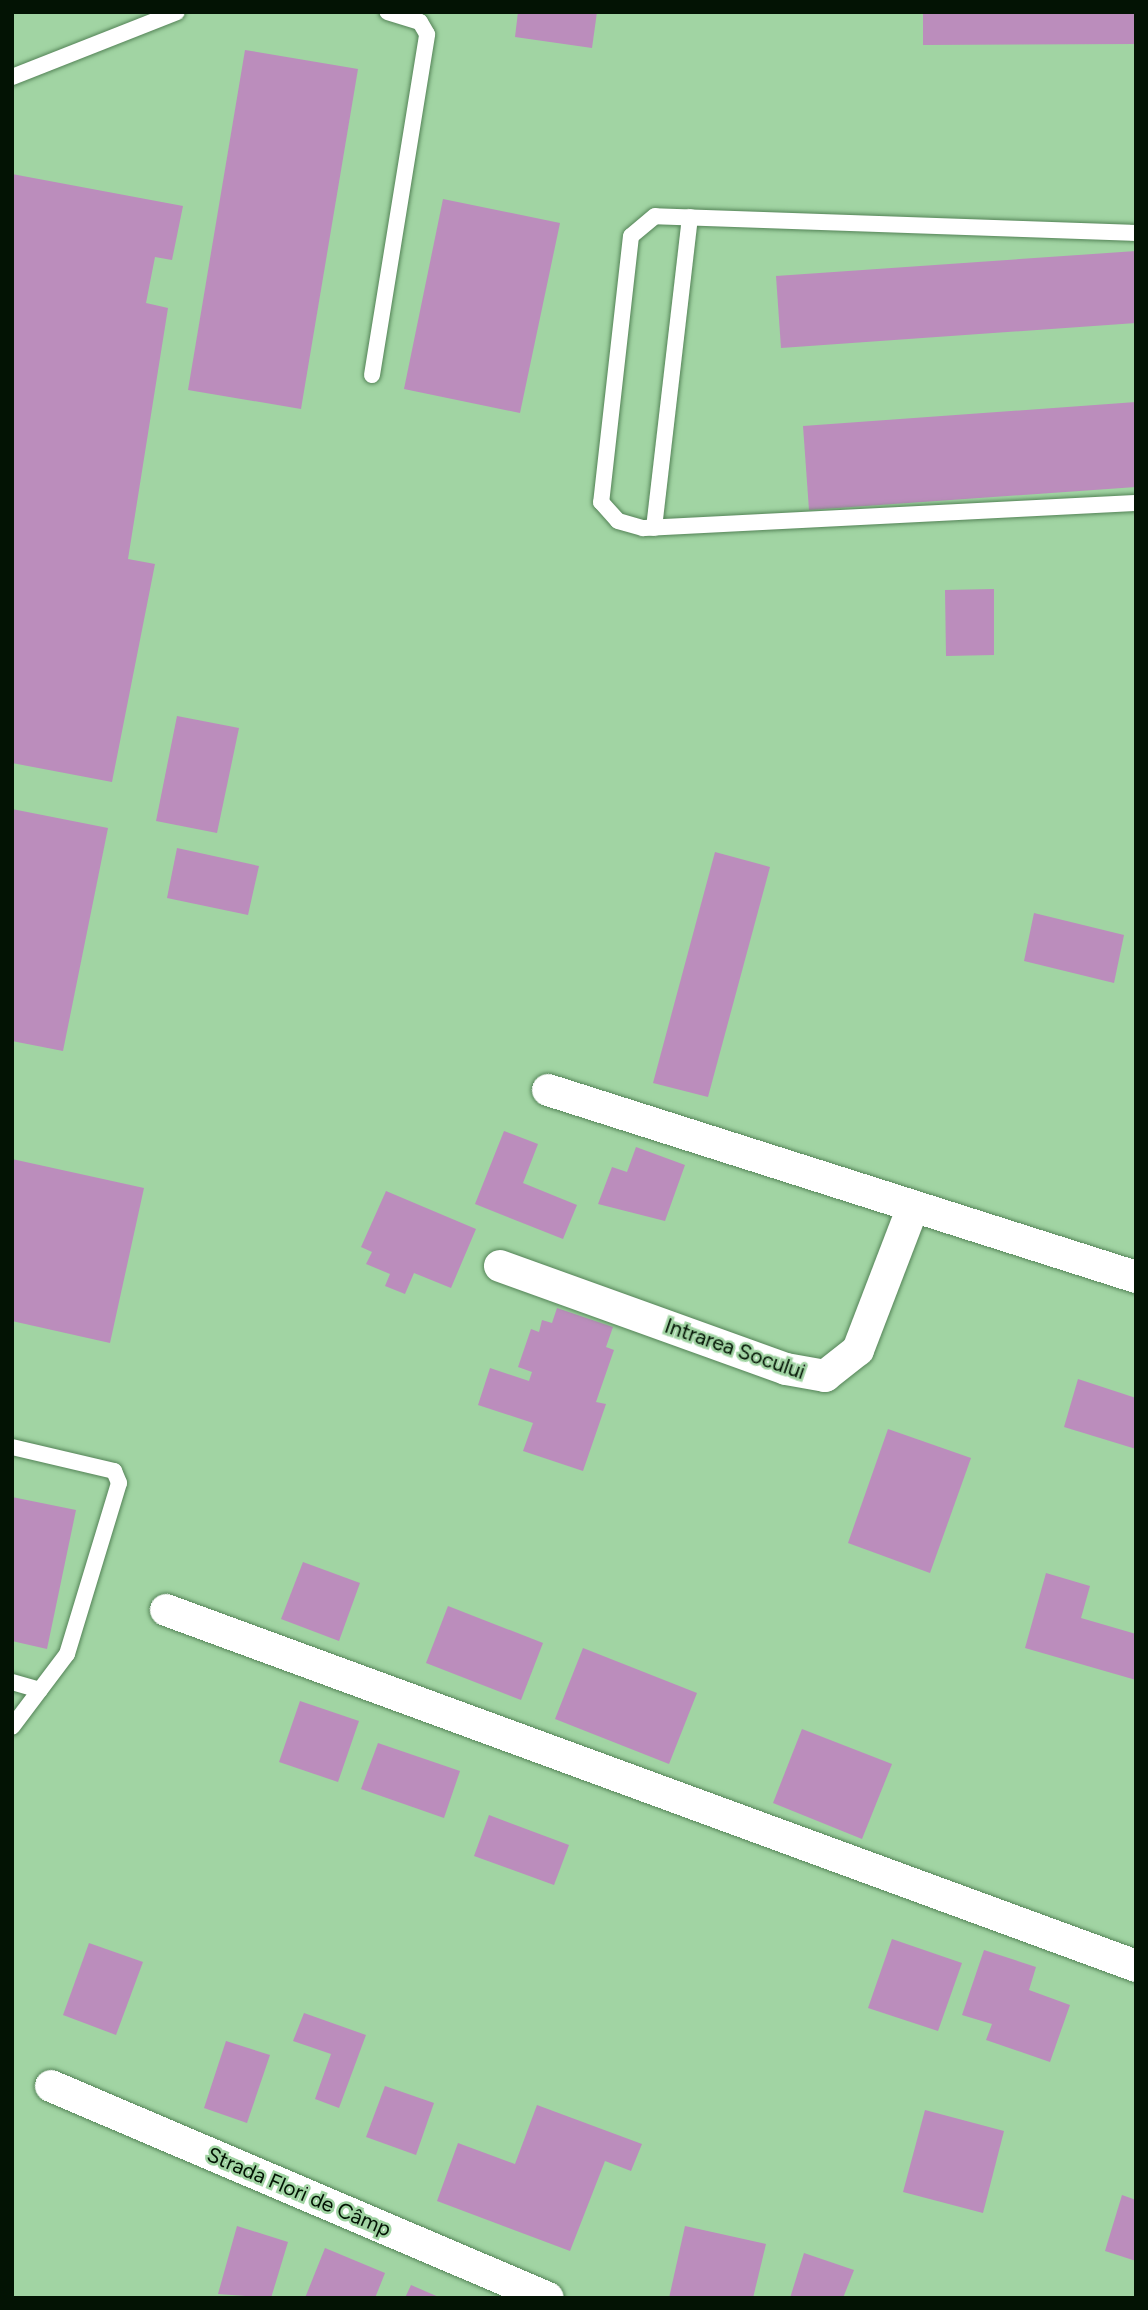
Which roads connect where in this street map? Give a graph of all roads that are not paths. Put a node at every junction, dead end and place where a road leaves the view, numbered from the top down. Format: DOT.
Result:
graph roads {
  1 [pos="177,12"];
  2 [pos="387,12"];
  3 [pos="12,77"];
  4 [pos="690,217"];
  5 [pos="1136,233"];
  6 [pos="372,375"];
  7 [pos="1136,503"];
  8 [pos="654,528"];
  9 [pos="548,1090"];
  10 [pos="913,1207"];
  11 [pos="500,1266"];
  12 [pos="1136,1277"];
  13 [pos="12,1447"];
  14 [pos="166,1610"];
  15 [pos="12,1682"];
  16 [pos="40,1689"];
  17 [pos="12,1727"];
  18 [pos="1136,1966"];
  19 [pos="51,2086"];
  20 [pos="505,2290"];
  21 [pos="548,2298"];
  1 -- 3 [label="lane"];
  2 -- 6 [label="lane"];
  4 -- 5 [label="lane"];
  4 -- 8 [label="lane"];
  4 -- 8 [label="lane"];
  7 -- 8 [label="lane"];
  9 -- 10 [label="street"];
  10 -- 11 [label="street, Intrarea Socului"];
  10 -- 12 [label="street"];
  13 -- 16 [label="lane"];
  14 -- 18 [label="street"];
  15 -- 16 [label="lane"];
  16 -- 17 [label="lane"];
  19 -- 20 [label="street, Strada Flori de Câmp"];
  20 -- 21 [label="street, Strada Flori de Câmp"];
}
